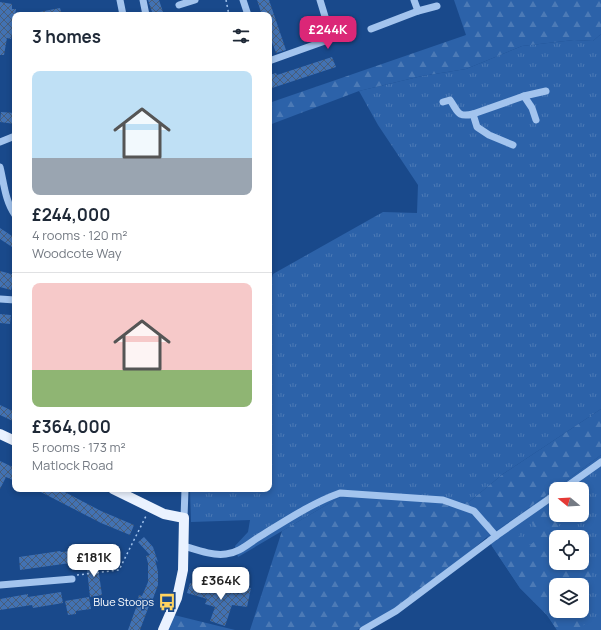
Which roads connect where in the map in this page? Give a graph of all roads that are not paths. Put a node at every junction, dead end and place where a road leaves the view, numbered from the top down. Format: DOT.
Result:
graph roads {
  1 [pos="120,0"];
  2 [pos="142,0"];
  3 [pos="196,0"];
  4 [pos="243,0"];
  5 [pos="320,0"];
  6 [pos="414,0"];
  7 [pos="179,5"];
  8 [pos="438,6"];
  9 [pos="418,11"];
  10 [pos="122,12"];
  11 [pos="145,12"];
  12 [pos="247,12"];
  13 [pos="371,29"];
  14 [pos="272,60"];
  15 [pos="546,91"];
  16 [pos="524,96"];
  17 [pos="443,102"];
  18 [pos="473,114"];
  19 [pos="536,120"];
  20 [pos="12,137"];
  21 [pos="0,142"];
  22 [pos="513,145"];
  23 [pos="0,167"];
  24 [pos="3,198"];
  25 [pos="12,210"];
  26 [pos="0,300"];
  27 [pos="12,300"];
  28 [pos="0,434"];
  29 [pos="12,440"];
  30 [pos="601,462"];
  31 [pos="573,482"];
  32 [pos="119,492"];
  33 [pos="185,492"];
  34 [pos="549,499"];
  35 [pos="184,518"];
  36 [pos="496,536"];
  37 [pos="184,546"];
  38 [pos="72,579"];
  39 [pos="0,585"];
  40 [pos="163,630"];
  41 [pos="363,630"];
  1 -- 10 [label="street"];
  2 -- 11 [label="street"];
  3 -- 7 [label="street"];
  4 -- 12 [label="street"];
  5 -- 14 [label="street"];
  6 -- 9 [label="street"];
  8 -- 9 [label="street"];
  9 -- 13 [label="street"];
  15 -- 16 [label="street"];
  16 -- 18 [label="street"];
  16 -- 19 [label="street"];
  17 -- 18 [label="street"];
  18 -- 22 [label="street"];
  20 -- 21 [label="street"];
  23 -- 24 [label="street"];
  24 -- 25 [label="street"];
  26 -- 27 [label="street"];
  28 -- 29 [label="main road"];
  30 -- 31 [label="street"];
  32 -- 35 [label="main road"];
  33 -- 35 [label="street"];
  34 -- 36 [label="street"];
  35 -- 37 [label="main road"];
  36 -- 37 [label="street"];
  36 -- 41 [label="street"];
  37 -- 40 [label="main road"];
  38 -- 39 [label="street"];
}
